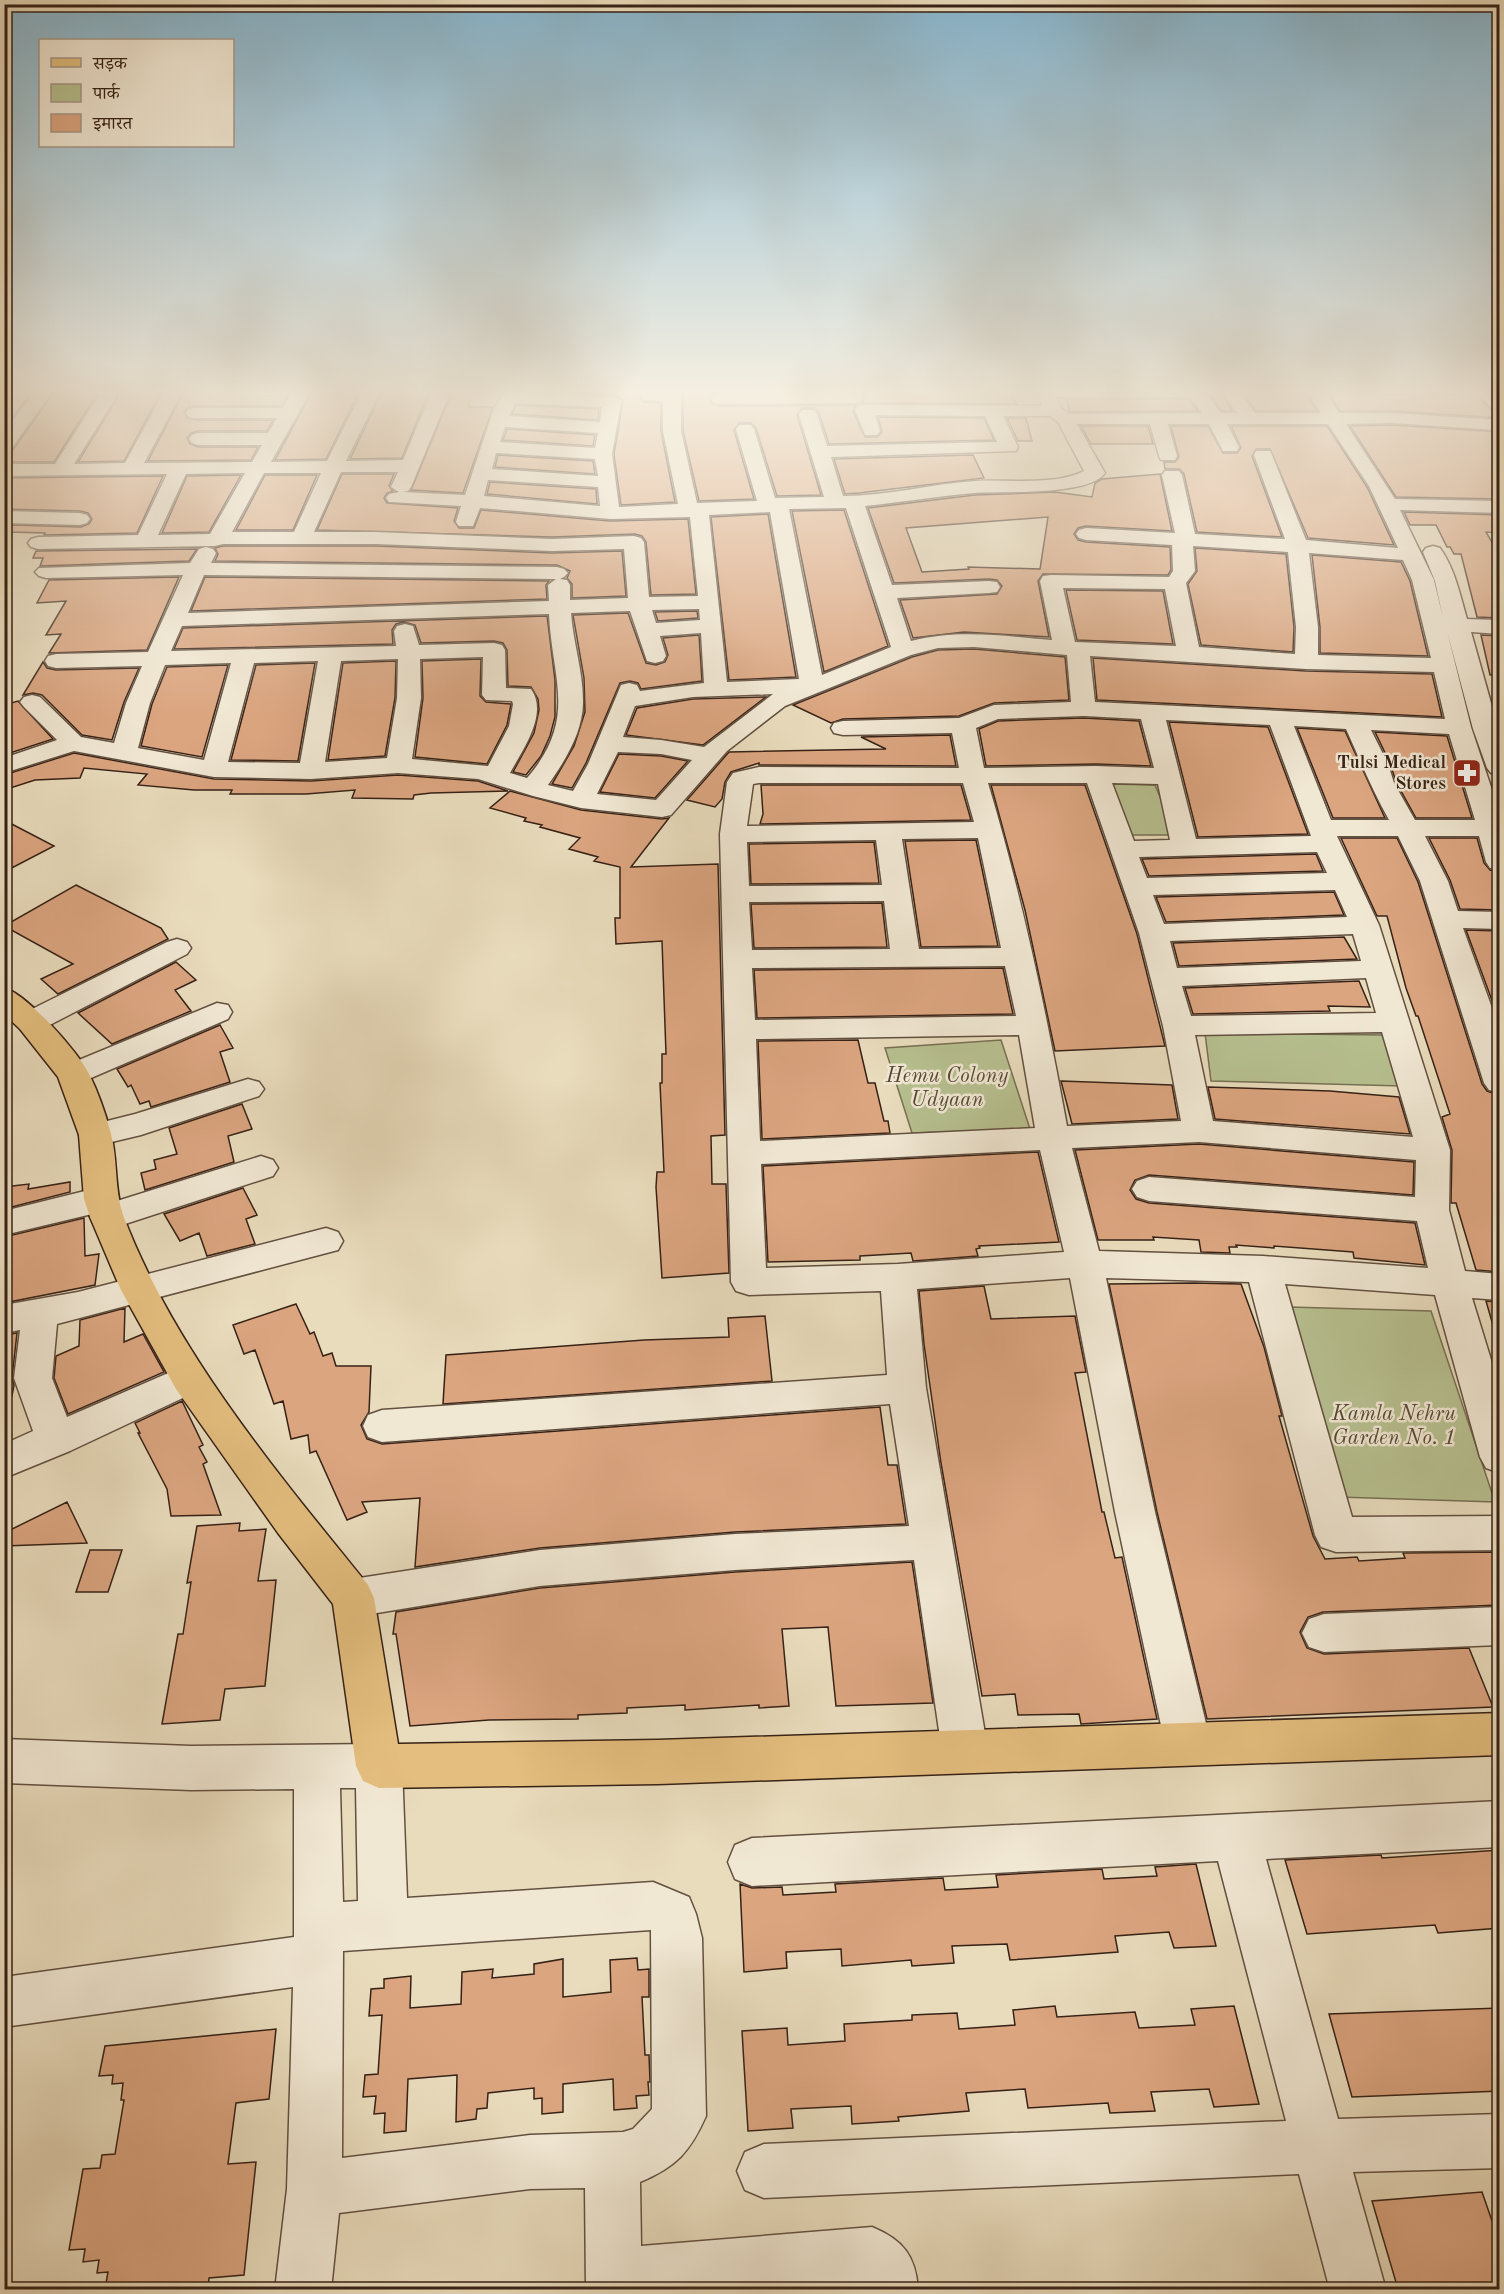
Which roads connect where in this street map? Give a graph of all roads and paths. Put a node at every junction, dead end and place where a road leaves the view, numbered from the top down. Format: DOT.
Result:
graph roads {
  1 [pos="165,499"];
  2 [pos="239,499"];
  3 [pos="319,499"];
  4 [pos="395,499"];
  5 [pos="423,499"];
  6 [pos="609,499"];
  7 [pos="691,499"];
  8 [pos="771,499"];
  9 [pos="844,499"];
  10 [pos="871,499"];
  11 [pos="1178,499"];
  12 [pos="1280,499"];
  13 [pos="1392,499"];
  14 [pos="90,500"];
  15 [pos="472,501"];
  16 [pos="845,502"];
  17 [pos="773,504"];
  18 [pos="1398,505"];
  19 [pos="1476,506"];
  20 [pos="1500,507"];
  21 [pos="546,508"];
  22 [pos="694,510"];
  23 [pos="610,513"];
  24 [pos="4,517"];
  25 [pos="80,519"];
  26 [pos="1491,529"];
  27 [pos="1086,534"];
  28 [pos="301,538"];
  29 [pos="376,538"];
  30 [pos="217,539"];
  31 [pos="1182,539"];
  32 [pos="145,541"];
  33 [pos="460,541"];
  34 [pos="38,543"];
  35 [pos="69,543"];
  36 [pos="552,545"];
  37 [pos="1298,546"];
  38 [pos="1413,555"];
  39 [pos="196,568"];
  40 [pos="417,570"];
  41 [pos="46,572"];
  42 [pos="557,573"];
  43 [pos="1175,582"];
  44 [pos="988,586"];
  45 [pos="885,592"];
  46 [pos="708,602"];
  47 [pos="639,604"];
  48 [pos="561,607"];
  49 [pos="404,614"];
  50 [pos="174,620"];
  51 [pos="1458,623"];
  52 [pos="1433,624"];
  53 [pos="712,626"];
  54 [pos="1500,627"];
  55 [pos="646,630"];
  56 [pos="1072,649"];
  57 [pos="903,650"];
  58 [pos="411,653"];
  59 [pos="331,654"];
  60 [pos="1189,655"];
  61 [pos="655,656"];
  62 [pos="244,657"];
  63 [pos="156,659"];
  64 [pos="56,661"];
  65 [pos="1306,662"];
  66 [pos="1444,665"];
  67 [pos="812,686"];
  68 [pos="716,688"];
  69 [pos="32,702"];
  70 [pos="1084,710"];
  71 [pos="1151,711"];
  72 [pos="1279,718"];
  73 [pos="1355,723"];
  74 [pos="963,725"];
  75 [pos="1459,727"];
  76 [pos="843,728"];
  77 [pos="74,743"];
  78 [pos="609,744"];
  79 [pos="125,753"];
  80 [pos="710,755"];
  81 [pos="1499,764"];
  82 [pos="398,765"];
  83 [pos="1471,765"];
  84 [pos="4,766"];
  85 [pos="214,769"];
  86 [pos="311,771"];
  87 [pos="1096,774"];
  88 [pos="973,775"];
  89 [pos="1169,776"];
  90 [pos="495,777"];
  91 [pos="532,788"];
  92 [pos="581,800"];
  93 [pos="1406,827"];
  94 [pos="1488,828"];
  95 [pos="989,830"];
  96 [pos="888,832"];
  97 [pos="733,834"];
  98 [pos="1324,836"];
  99 [pos="1185,847"];
  100 [pos="1123,850"];
  101 [pos="1500,862"];
  102 [pos="1344,881"];
  103 [pos="1136,887"];
  104 [pos="896,893"];
  105 [pos="735,894"];
  106 [pos="1446,919"];
  107 [pos="1500,921"];
  108 [pos="1365,925"];
  109 [pos="1153,933"];
  110 [pos="177,948"];
  111 [pos="1018,957"];
  112 [pos="906,958"];
  113 [pos="738,959"];
  114 [pos="1378,969"];
  115 [pos="1165,978"];
  116 [pos="4,997"];
  117 [pos="217,1012"];
  118 [pos="31,1022"];
  119 [pos="1393,1022"];
  120 [pos="1033,1025"];
  121 [pos="1178,1026"];
  122 [pos="741,1030"];
  123 [pos="73,1074"];
  124 [pos="1500,1083"];
  125 [pos="248,1089"];
  126 [pos="1198,1131"];
  127 [pos="95,1135"];
  128 [pos="1053,1137"];
  129 [pos="1432,1150"];
  130 [pos="745,1153"];
  131 [pos="261,1168"];
  132 [pos="1149,1190"];
  133 [pos="104,1208"];
  134 [pos="1432,1210"];
  135 [pos="4,1222"];
  136 [pos="326,1241"];
  137 [pos="1085,1264"];
  138 [pos="1263,1269"];
  139 [pos="898,1276"];
  140 [pos="1450,1284"];
  141 [pos="1500,1287"];
  142 [pos="139,1290"];
  143 [pos="40,1313"];
  144 [pos="4,1319"];
  145 [pos="189,1379"];
  146 [pos="907,1388"];
  147 [pos="382,1426"];
  148 [pos="56,1440"];
  149 [pos="1500,1457"];
  150 [pos="4,1462"];
  151 [pos="1500,1533"];
  152 [pos="931,1542"];
  153 [pos="353,1598"];
  154 [pos="1500,1626"];
  155 [pos="1324,1633"];
  156 [pos="1500,1734"];
  157 [pos="1188,1744"];
  158 [pos="965,1751"];
  159 [pos="4,1761"];
  160 [pos="379,1766"];
  161 [pos="317,1767"];
  162 [pos="1500,1824"];
  163 [pos="1236,1838"];
  164 [pos="752,1862"];
  165 [pos="383,1923"];
  166 [pos="318,1943"];
  167 [pos="4,2002"];
  168 [pos="1500,2141"];
  169 [pos="1318,2146"];
  170 [pos="612,2160"];
  171 [pos="764,2171"];
  172 [pos="314,2189"];
  173 [pos="614,2283"];
  174 [pos="303,2289"];
  175 [pos="890,2289"];
  176 [pos="1358,2289"];
  1 -- 32 [label="street"];
  2 -- 30 [label="street"];
  3 -- 28 [label="street"];
  4 -- 29 [label="street"];
  5 -- 15 [label="street"];
  6 -- 23 [label="street"];
  7 -- 22 [label="street"];
  8 -- 17 [label="street"];
  9 -- 16 [label="street"];
  10 -- 16 [label="street"];
  11 -- 31 [label="street"];
  12 -- 37 [label="street"];
  13 -- 18 [label="street"];
  14 -- 25 [label="street"];
  15 -- 21 [label="street"];
  15 -- 33 [label="street"];
  16 -- 17 [label="street"];
  16 -- 45 [label="street"];
  17 -- 22 [label="street"];
  17 -- 67 [label="street"];
  18 -- 19 [label="street"];
  18 -- 38 [label="street"];
  18 -- 51 [label="street"];
  19 -- 20 [label="street"];
  19 -- 26 [label="street"];
  21 -- 23 [label="street"];
  21 -- 36 [label="street"];
  22 -- 23 [label="street"];
  22 -- 46 [label="street"];
  24 -- 25 [label="street"];
  25 -- 35 [label="street"];
  27 -- 31 [label="street"];
  28 -- 29 [label="street"];
  28 -- 30 [label="street"];
  29 -- 33 [label="street"];
  30 -- 32 [label="street"];
  30 -- 39 [label="street"];
  31 -- 37 [label="street"];
  31 -- 43 [label="street"];
  32 -- 35 [label="street"];
  33 -- 36 [label="street"];
  34 -- 35 [label="street"];
  36 -- 42 [label="street"];
  36 -- 47 [label="street"];
  37 -- 38 [label="street"];
  37 -- 65 [label="street"];
  38 -- 52 [label="street"];
  39 -- 40 [label="street"];
  39 -- 41 [label="street"];
  39 -- 50 [label="street"];
  40 -- 42 [label="street"];
  40 -- 49 [label="street"];
  42 -- 48 [label="street"];
  43 -- 56 [label="street"];
  43 -- 60 [label="street"];
  44 -- 45 [label="street"];
  45 -- 57 [label="street"];
  46 -- 47 [label="street"];
  46 -- 53 [label="street"];
  47 -- 48 [label="street"];
  47 -- 55 [label="street"];
  48 -- 49 [label="street"];
  48 -- 91 [label="street"];
  49 -- 50 [label="street"];
  49 -- 58 [label="street"];
  50 -- 63 [label="street"];
  51 -- 52 [label="street"];
  51 -- 54 [label="street"];
  51 -- 81 [label="street"];
  52 -- 66 [label="street"];
  53 -- 55 [label="street"];
  53 -- 68 [label="street"];
  55 -- 61 [label="street"];
  56 -- 57 [label="street"];
  56 -- 60 [label="street"];
  56 -- 70 [label="street"];
  57 -- 67 [label="street"];
  58 -- 59 [label="street"];
  58 -- 82 [label="street"];
  58 -- 90 [label="street"];
  59 -- 62 [label="street"];
  59 -- 86 [label="street"];
  60 -- 65 [label="street"];
  62 -- 63 [label="street"];
  62 -- 85 [label="street"];
  63 -- 64 [label="street"];
  63 -- 79 [label="street"];
  65 -- 66 [label="street"];
  66 -- 75 [label="street"];
  67 -- 68 [label="street"];
  67 -- 80 [label="street"];
  68 -- 78 [label="street"];
  69 -- 77 [label="street"];
  70 -- 71 [label="street"];
  70 -- 74 [label="street"];
  71 -- 72 [label="street"];
  71 -- 89 [label="street"];
  72 -- 73 [label="street"];
  72 -- 98 [label="street"];
  73 -- 75 [label="street"];
  73 -- 93 [label="street"];
  74 -- 76 [label="street"];
  74 -- 88 [label="street"];
  75 -- 83 [label="street"];
  77 -- 79 [label="street"];
  77 -- 84 [label="street"];
  78 -- 80 [label="street"];
  78 -- 92 [label="street"];
  79 -- 85 [label="street"];
  80 -- 92 [label="street"];
  81 -- 83 [label="street"];
  82 -- 86 [label="street"];
  82 -- 90 [label="street"];
  83 -- 94 [label="street"];
  85 -- 86 [label="street"];
  87 -- 88 [label="street"];
  87 -- 89 [label="street"];
  87 -- 100 [label="street"];
  88 -- 95 [label="street"];
  88 -- 97 [label="street"];
  89 -- 99 [label="street"];
  90 -- 91 [label="street"];
  91 -- 92 [label="street"];
  93 -- 94 [label="street"];
  93 -- 98 [label="street"];
  93 -- 106 [label="street"];
  94 -- 101 [label="street"];
  95 -- 96 [label="street"];
  95 -- 111 [label="street"];
  96 -- 97 [label="street"];
  96 -- 104 [label="street"];
  97 -- 105 [label="street"];
  98 -- 99 [label="street"];
  98 -- 102 [label="street"];
  99 -- 100 [label="street"];
  100 -- 103 [label="street"];
  102 -- 103 [label="street"];
  102 -- 108 [label="street"];
  103 -- 109 [label="street"];
  104 -- 105 [label="street"];
  104 -- 112 [label="street"];
  105 -- 113 [label="street"];
  106 -- 107 [label="street"];
  106 -- 124 [label="street"];
  108 -- 109 [label="street"];
  108 -- 114 [label="street"];
  109 -- 115 [label="street"];
  110 -- 118 [label="street"];
  111 -- 112 [label="street"];
  111 -- 120 [label="street"];
  112 -- 113 [label="street"];
  113 -- 122 [label="street"];
  114 -- 115 [label="street"];
  114 -- 119 [label="street"];
  115 -- 121 [label="street"];
  116 -- 118 [label="main road"];
  117 -- 123 [label="street"];
  118 -- 123 [label="main road"];
  119 -- 121 [label="street"];
  119 -- 129 [label="street"];
  120 -- 122 [label="street"];
  120 -- 128 [label="street"];
  121 -- 126 [label="street"];
  122 -- 130 [label="street"];
  123 -- 127 [label="main road"];
  125 -- 127 [label="street"];
  126 -- 128 [label="street"];
  126 -- 129 [label="street"];
  127 -- 133 [label="main road"];
  128 -- 130 [label="street"];
  128 -- 137 [label="street"];
  129 -- 134 [label="street"];
  130 -- 139 [label="street"];
  131 -- 133 [label="street"];
  132 -- 134 [label="street"];
  133 -- 135 [label="street"];
  133 -- 142 [label="main road"];
  134 -- 140 [label="street"];
  136 -- 142 [label="street"];
  137 -- 138 [label="street"];
  137 -- 139 [label="street"];
  137 -- 157 [label="street"];
  138 -- 140 [label="street"];
  138 -- 151 [label="street"];
  139 -- 146 [label="street"];
  140 -- 141 [label="street"];
  140 -- 149 [label="street"];
  142 -- 143 [label="street"];
  142 -- 145 [label="main road"];
  143 -- 144 [label="street"];
  143 -- 148 [label="street"];
  145 -- 148 [label="street"];
  145 -- 153 [label="main road"];
  146 -- 147 [label="street"];
  146 -- 152 [label="street"];
  148 -- 150 [label="street"];
  152 -- 153 [label="street"];
  152 -- 158 [label="street"];
  153 -- 160 [label="main road"];
  154 -- 155 [label="street"];
  156 -- 157 [label="main road"];
  157 -- 158 [label="main road"];
  158 -- 160 [label="main road"];
  159 -- 161 [label="street"];
  160 -- 161 [label="street"];
  160 -- 165 [label="street"];
  161 -- 166 [label="street"];
  162 -- 163 [label="street"];
  163 -- 164 [label="street"];
  163 -- 169 [label="street"];
  165 -- 166 [label="street"];
  165 -- 170 [label="street"];
  166 -- 167 [label="street"];
  166 -- 172 [label="street"];
  168 -- 169 [label="street"];
  169 -- 171 [label="street"];
  169 -- 176 [label="street"];
  170 -- 172 [label="street"];
  170 -- 173 [label="street"];
  172 -- 174 [label="street"];
  173 -- 175 [label="street"];
}
